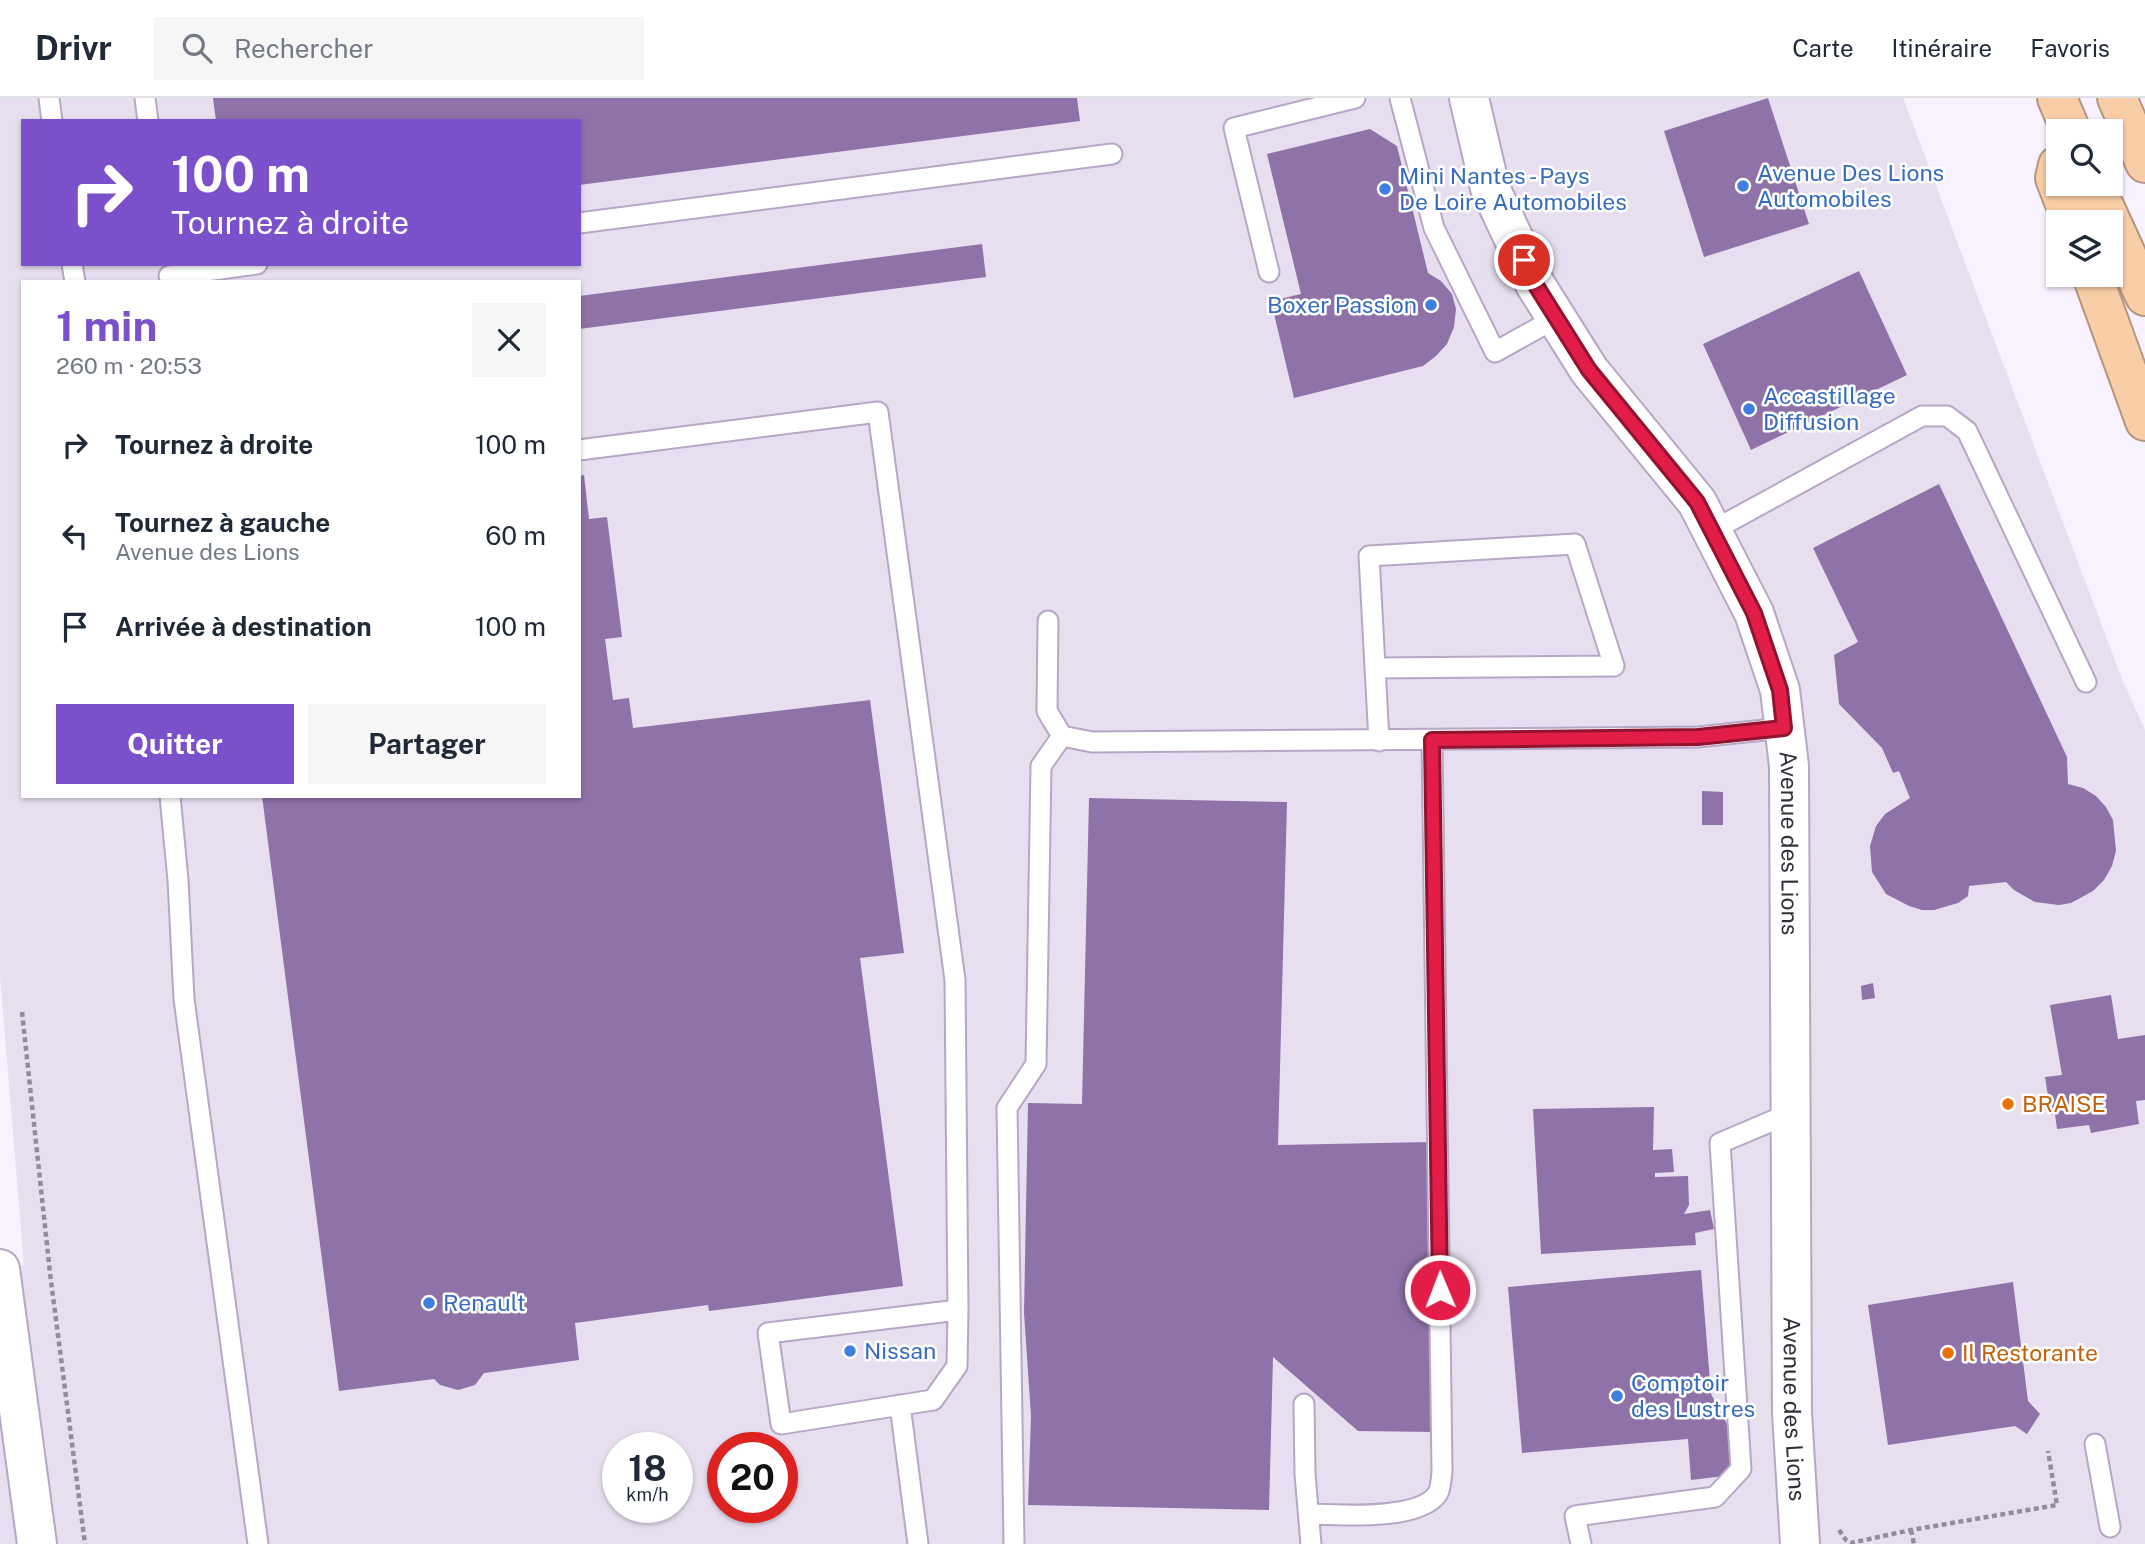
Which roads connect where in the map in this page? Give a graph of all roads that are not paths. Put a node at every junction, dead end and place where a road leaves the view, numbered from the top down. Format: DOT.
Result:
graph roads {
  1 [pos="49,98"];
  2 [pos="145,98"];
  3 [pos="1355,98"];
  4 [pos="1401,98"];
  5 [pos="1469,98"];
  6 [pos="2117,98"];
  7 [pos="52,119"];
  8 [pos="148,119"];
  9 [pos="1112,154"];
  10 [pos="2145,163"];
  11 [pos="2099,196"];
  12 [pos="581,223"];
  13 [pos="239,266"];
  14 [pos="1269,272"];
  15 [pos="168,274"];
  16 [pos="2096,287"];
  17 [pos="2145,296"];
  18 [pos="1556,318"];
  19 [pos="2145,421"];
  20 [pos="581,450"];
  21 [pos="1712,531"];
  22 [pos="1048,621"];
  23 [pos="1375,668"];
  24 [pos="2086,682"];
  25 [pos="1784,728"];
  26 [pos="1062,736"];
  27 [pos="1432,740"];
  28 [pos="1379,741"];
  29 [pos="170,798"];
  30 [pos="1791,1113"];
  31 [pos="0,1269"];
  32 [pos="958,1310"];
  33 [pos="1304,1404"];
  34 [pos="900,1405"];
  35 [pos="2095,1444"];
  36 [pos="1310,1514"];
  37 [pos="2110,1527"];
  38 [pos="37,1544"];
  39 [pos="258,1544"];
  40 [pos="918,1544"];
  41 [pos="1014,1544"];
  42 [pos="1311,1544"];
  43 [pos="1581,1544"];
  44 [pos="1800,1544"];
  1 -- 7 [label="lane"];
  2 -- 8 [label="lane"];
  3 -- 14 [label="lane"];
  4 -- 18 [label="lane"];
  5 -- 18 [label="street, Avenue des Lions"];
  6 -- 10 [label="highway"];
  9 -- 12 [label="lane"];
  11 -- 17 [label="highway"];
  13 -- 15 [label="lane"];
  16 -- 19 [label="highway"];
  18 -- 21 [label="street, Avenue des Lions"];
  20 -- 32 [label="lane"];
  21 -- 24 [label="lane"];
  21 -- 25 [label="street, Avenue des Lions"];
  22 -- 26 [label="lane"];
  23 -- 23 [label="lane"];
  23 -- 28 [label="lane"];
  25 -- 27 [label="lane"];
  25 -- 30 [label="street, Avenue des Lions"];
  26 -- 28 [label="lane"];
  26 -- 41 [label="lane"];
  27 -- 28 [label="lane"];
  27 -- 36 [label="lane"];
  29 -- 39 [label="lane"];
  30 -- 43 [label="lane"];
  30 -- 44 [label="street, Avenue des Lions"];
  31 -- 38 [label="street"];
  32 -- 34 [label="lane"];
  32 -- 34 [label="lane"];
  33 -- 36 [label="lane"];
  34 -- 40 [label="lane"];
  35 -- 37 [label="lane"];
  36 -- 42 [label="lane"];
}
